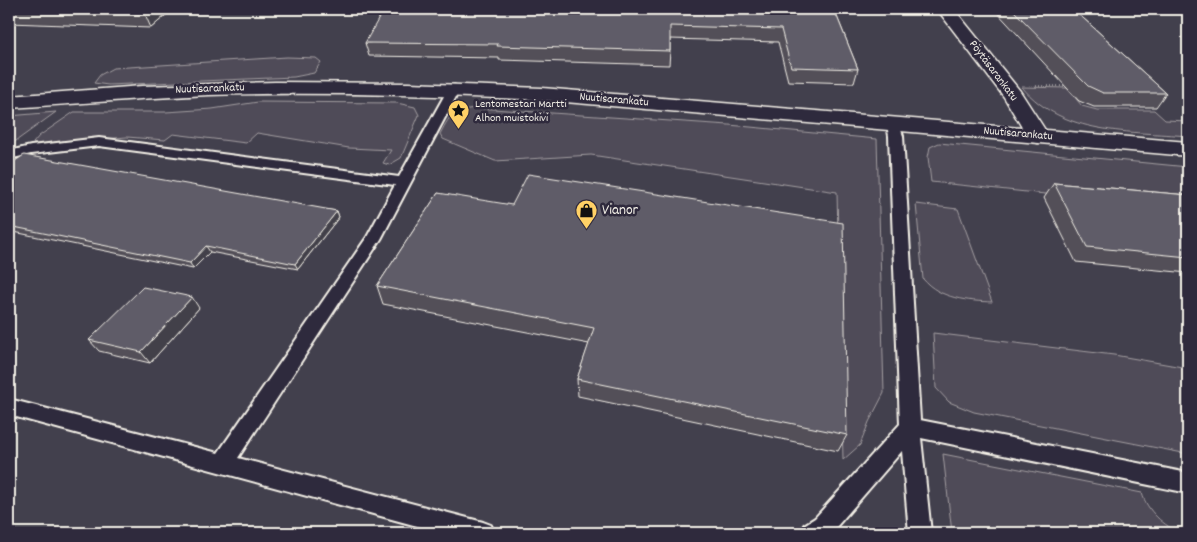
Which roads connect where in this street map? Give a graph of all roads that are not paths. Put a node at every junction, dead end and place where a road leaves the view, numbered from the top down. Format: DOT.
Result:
graph roads {
  1 [pos="945,9"];
  2 [pos="454,89"];
  3 [pos="9,102"];
  4 [pos="893,124"];
  5 [pos="1038,136"];
  6 [pos="1188,149"];
  7 [pos="9,155"];
  8 [pos="404,182"];
  9 [pos="9,408"];
  10 [pos="910,427"];
  11 [pos="223,464"];
  12 [pos="1188,483"];
  13 [pos="483,533"];
  14 [pos="812,533"];
  15 [pos="920,533"];
  1 -- 5 [label="main road, Pöytäsarankatu"];
  2 -- 3 [label="main road, Nuutisarankatu"];
  2 -- 4 [label="main road, Nuutisarankatu"];
  2 -- 8 [label="lane"];
  4 -- 5 [label="main road, Nuutisarankatu"];
  4 -- 10 [label="lane"];
  5 -- 6 [label="main road, Nuutisarankatu"];
  7 -- 8 [label="lane"];
  8 -- 11 [label="lane"];
  9 -- 11 [label="lane"];
  10 -- 12 [label="lane"];
  10 -- 14 [label="lane"];
  10 -- 15 [label="lane"];
  11 -- 13 [label="lane"];
}
